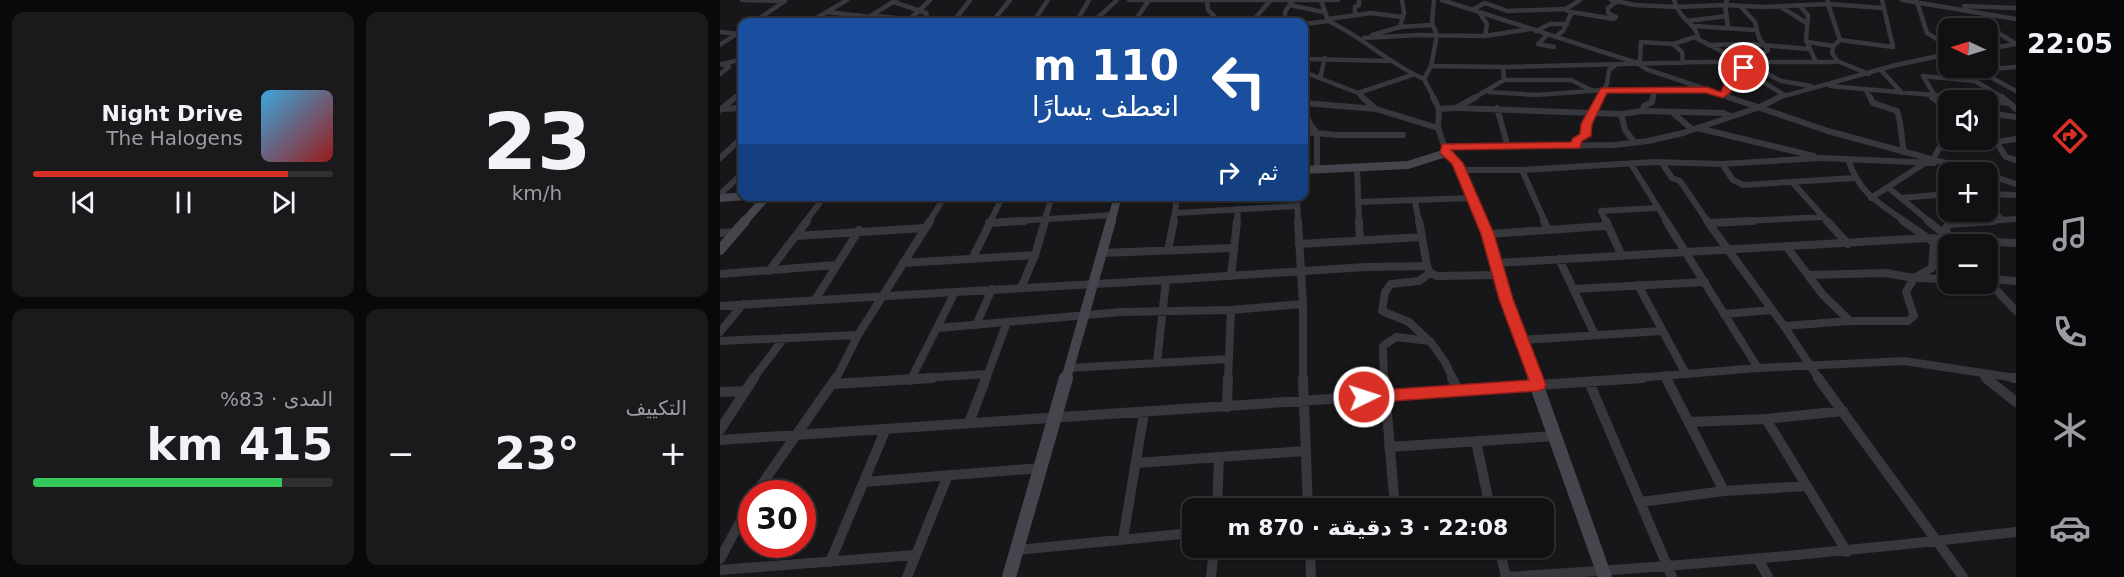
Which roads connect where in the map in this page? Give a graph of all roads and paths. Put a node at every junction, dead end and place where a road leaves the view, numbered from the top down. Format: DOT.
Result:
graph roads {
  1 [pos="742,0"];
  2 [pos="847,0"];
  3 [pos="912,0"];
  4 [pos="930,0"];
  5 [pos="963,0"];
  6 [pos="970,0"];
  7 [pos="1010,0"];
  8 [pos="1048,0"];
  9 [pos="1089,0"];
  10 [pos="1117,0"];
  11 [pos="1129,0"];
  12 [pos="1149,0"];
  13 [pos="1173,0"];
  14 [pos="1241,0"];
  15 [pos="1321,0"];
  16 [pos="1338,0"];
  17 [pos="1359,0"];
  18 [pos="1402,0"];
  19 [pos="1434,0"];
  20 [pos="1442,0"];
  21 [pos="1580,0"];
  22 [pos="1611,0"];
  23 [pos="1674,0"];
  24 [pos="1882,0"];
  25 [pos="1902,0"];
  26 [pos="786,1"];
  27 [pos="895,1"];
  28 [pos="1208,1"];
  29 [pos="1270,1"];
  30 [pos="1622,1"];
  31 [pos="1291,2"];
  32 [pos="1828,2"];
  33 [pos="1917,2"];
  34 [pos="1726,3"];
  35 [pos="902,5"];
  36 [pos="1799,5"];
  37 [pos="1741,7"];
  38 [pos="1780,7"];
  39 [pos="1958,7"];
  40 [pos="1677,8"];
  41 [pos="1883,8"];
  42 [pos="2016,8"];
  43 [pos="918,10"];
  44 [pos="1472,10"];
  45 [pos="1568,10"];
  46 [pos="827,12"];
  47 [pos="1323,12"];
  48 [pos="1479,12"];
  49 [pos="859,14"];
  50 [pos="1355,15"];
  51 [pos="873,16"];
  52 [pos="1727,16"];
  53 [pos="1402,17"];
  54 [pos="760,18"];
  55 [pos="817,18"];
  56 [pos="850,18"];
  57 [pos="869,18"];
  58 [pos="891,18"];
  59 [pos="911,18"];
  60 [pos="928,18"];
  61 [pos="956,18"];
  62 [pos="995,18"];
  63 [pos="1036,18"];
  64 [pos="1079,18"];
  65 [pos="1097,18"];
  66 [pos="1137,18"];
  67 [pos="1215,18"];
  68 [pos="1256,18"];
  69 [pos="1285,18"];
  70 [pos="1959,18"];
  71 [pos="2016,19"];
  72 [pos="1328,20"];
  73 [pos="1687,21"];
  74 [pos="1805,22"];
  75 [pos="1308,23"];
  76 [pos="1567,24"];
  77 [pos="1431,25"];
  78 [pos="1695,26"];
  79 [pos="1400,27"];
  80 [pos="1728,28"];
  81 [pos="1533,30"];
  82 [pos="1754,30"];
  83 [pos="720,32"];
  84 [pos="1998,32"];
  85 [pos="738,33"];
  86 [pos="738,35"];
  87 [pos="1437,35"];
  88 [pos="1547,35"];
  89 [pos="1485,36"];
  90 [pos="1555,37"];
  91 [pos="1696,38"];
  92 [pos="1363,39"];
  93 [pos="1938,39"];
  94 [pos="1840,40"];
  95 [pos="1673,44"];
  96 [pos="1762,44"];
  97 [pos="2016,44"];
  98 [pos="720,45"];
  99 [pos="1708,45"];
  100 [pos="1808,46"];
  101 [pos="1833,46"];
  102 [pos="1554,47"];
  103 [pos="1998,47"];
  104 [pos="1325,58"];
  105 [pos="1938,58"];
  106 [pos="1308,59"];
  107 [pos="738,60"];
  108 [pos="1390,61"];
  109 [pos="1838,61"];
  110 [pos="1739,62"];
  111 [pos="1761,62"];
  112 [pos="1816,62"];
  113 [pos="1637,63"];
  114 [pos="1683,63"];
  115 [pos="721,64"];
  116 [pos="1616,65"];
  117 [pos="1431,66"];
  118 [pos="1503,67"];
  119 [pos="2016,67"];
  120 [pos="1998,68"];
  121 [pos="1743,69"];
  122 [pos="1881,70"];
  123 [pos="1754,71"];
  124 [pos="720,74"];
  125 [pos="1308,74"];
  126 [pos="1870,74"];
  127 [pos="1412,75"];
  128 [pos="1320,78"];
  129 [pos="1970,78"];
  130 [pos="1991,78"];
  131 [pos="1424,79"];
  132 [pos="1504,80"];
  133 [pos="1975,81"];
  134 [pos="1824,86"];
  135 [pos="1815,87"];
  136 [pos="1865,89"];
  137 [pos="1604,90"];
  138 [pos="1655,90"];
  139 [pos="1707,90"];
  140 [pos="1991,90"];
  141 [pos="1489,91"];
  142 [pos="1593,92"];
  143 [pos="1358,93"];
  144 [pos="1902,93"];
  145 [pos="2016,93"];
  146 [pos="1998,94"];
  147 [pos="738,95"];
  148 [pos="1723,95"];
  149 [pos="1784,95"];
  150 [pos="1933,96"];
  151 [pos="1938,96"];
  152 [pos="1938,100"];
  153 [pos="1998,102"];
  154 [pos="2007,102"];
  155 [pos="1308,103"];
  156 [pos="2016,103"];
  157 [pos="1760,107"];
  158 [pos="738,108"];
  159 [pos="1456,108"];
  160 [pos="1494,108"];
  161 [pos="721,109"];
  162 [pos="1376,109"];
  163 [pos="1439,109"];
  164 [pos="2016,109"];
  165 [pos="1642,111"];
  166 [pos="1593,112"];
  167 [pos="1622,114"];
  168 [pos="1674,114"];
  169 [pos="1998,114"];
  170 [pos="1730,116"];
  171 [pos="2016,117"];
  172 [pos="1308,119"];
  173 [pos="1438,128"];
  174 [pos="1694,129"];
  175 [pos="1308,132"];
  176 [pos="1317,133"];
  177 [pos="1402,135"];
  178 [pos="2016,139"];
  179 [pos="738,142"];
  180 [pos="1998,142"];
  181 [pos="1635,143"];
  182 [pos="1577,145"];
  183 [pos="1998,145"];
  184 [pos="1508,147"];
  185 [pos="1446,150"];
  186 [pos="1938,150"];
  187 [pos="1904,152"];
  188 [pos="720,158"];
  189 [pos="1821,158"];
  190 [pos="1848,159"];
  191 [pos="1933,160"];
  192 [pos="2016,160"];
  193 [pos="1940,162"];
  194 [pos="1662,163"];
  195 [pos="1925,163"];
  196 [pos="1631,164"];
  197 [pos="1722,164"];
  198 [pos="1938,164"];
  199 [pos="1357,167"];
  200 [pos="1317,169"];
  201 [pos="1308,170"];
  202 [pos="1459,170"];
  203 [pos="1522,170"];
  204 [pos="738,178"];
  205 [pos="1854,178"];
  206 [pos="1998,178"];
  207 [pos="1792,182"];
  208 [pos="2016,184"];
  209 [pos="1889,188"];
  210 [pos="1998,194"];
  211 [pos="1938,195"];
  212 [pos="2016,195"];
  213 [pos="720,196"];
  214 [pos="738,196"];
  215 [pos="1472,198"];
  216 [pos="1871,198"];
  217 [pos="1901,198"];
  218 [pos="763,201"];
  219 [pos="821,201"];
  220 [pos="942,201"];
  221 [pos="1000,201"];
  222 [pos="1050,201"];
  223 [pos="1117,201"];
  224 [pos="1177,201"];
  225 [pos="1297,201"];
  226 [pos="1415,201"];
  227 [pos="1358,202"];
  228 [pos="1297,206"];
  229 [pos="1657,208"];
  230 [pos="1238,209"];
  231 [pos="1175,213"];
  232 [pos="1113,215"];
  233 [pos="1998,216"];
  234 [pos="1823,217"];
  235 [pos="2001,219"];
  236 [pos="2016,219"];
  237 [pos="1044,220"];
  238 [pos="989,223"];
  239 [pos="1710,223"];
  240 [pos="1606,226"];
  241 [pos="925,228"];
  242 [pos="858,230"];
  243 [pos="1548,230"];
  244 [pos="736,232"];
  245 [pos="720,233"];
  246 [pos="1488,234"];
  247 [pos="1942,234"];
  248 [pos="1947,234"];
  249 [pos="796,236"];
  250 [pos="1422,237"];
  251 [pos="1360,240"];
  252 [pos="1938,240"];
  253 [pos="1931,241"];
  254 [pos="1998,242"];
  255 [pos="2016,243"];
  256 [pos="1299,244"];
  257 [pos="1848,244"];
  258 [pos="1786,246"];
  259 [pos="1938,246"];
  260 [pos="1233,248"];
  261 [pos="1727,249"];
  262 [pos="720,250"];
  263 [pos="1168,250"];
  264 [pos="1686,251"];
  265 [pos="1102,253"];
  266 [pos="1621,254"];
  267 [pos="1035,255"];
  268 [pos="972,259"];
  269 [pos="1559,259"];
  270 [pos="903,263"];
  271 [pos="836,265"];
  272 [pos="1498,269"];
  273 [pos="1429,270"];
  274 [pos="769,271"];
  275 [pos="1301,272"];
  276 [pos="720,274"];
  277 [pos="1808,275"];
  278 [pos="1231,276"];
  279 [pos="1914,278"];
  280 [pos="1938,279"];
  281 [pos="1166,280"];
  282 [pos="1998,280"];
  283 [pos="2016,281"];
  284 [pos="1705,282"];
  285 [pos="1093,285"];
  286 [pos="1638,285"];
  287 [pos="1021,288"];
  288 [pos="992,289"];
  289 [pos="1573,289"];
  290 [pos="1998,291"];
  291 [pos="955,292"];
  292 [pos="882,296"];
  293 [pos="815,300"];
  294 [pos="743,304"];
  295 [pos="1303,304"];
  296 [pos="720,306"];
  297 [pos="1231,310"];
  298 [pos="1772,310"];
  299 [pos="2016,311"];
  300 [pos="1162,313"];
  301 [pos="1725,314"];
  302 [pos="1083,317"];
  303 [pos="1850,321"];
  304 [pos="1007,322"];
  305 [pos="976,325"];
  306 [pos="1784,326"];
  307 [pos="938,328"];
  308 [pos="1662,331"];
  309 [pos="720,332"];
  310 [pos="858,335"];
  311 [pos="1594,336"];
  312 [pos="784,338"];
  313 [pos="1428,340"];
  314 [pos="1522,340"];
  315 [pos="720,341"];
  316 [pos="1228,359"];
  317 [pos="1157,363"];
  318 [pos="1809,365"];
  319 [pos="1069,368"];
  320 [pos="1758,368"];
  321 [pos="1979,372"];
  322 [pos="987,374"];
  323 [pos="1686,374"];
  324 [pos="1665,375"];
  325 [pos="2016,378"];
  326 [pos="911,380"];
  327 [pos="1589,382"];
  328 [pos="832,384"];
  329 [pos="1538,385"];
  330 [pos="1458,390"];
  331 [pos="744,391"];
  332 [pos="720,392"];
  333 [pos="1384,396"];
  334 [pos="1303,401"];
  335 [pos="2016,402"];
  336 [pos="1227,407"];
  337 [pos="1843,411"];
  338 [pos="1144,413"];
  339 [pos="1055,418"];
  340 [pos="1766,419"];
  341 [pos="1689,422"];
  342 [pos="969,423"];
  343 [pos="720,430"];
  344 [pos="885,430"];
  345 [pos="798,435"];
  346 [pos="1556,436"];
  347 [pos="720,440"];
  348 [pos="1476,441"];
  349 [pos="1389,447"];
  350 [pos="1305,452"];
  351 [pos="1219,458"];
  352 [pos="1136,463"];
  353 [pos="1040,468"];
  354 [pos="948,475"];
  355 [pos="763,480"];
  356 [pos="864,482"];
  357 [pos="1807,486"];
  358 [pos="1724,491"];
  359 [pos="1217,498"];
  360 [pos="1307,498"];
  361 [pos="1394,498"];
  362 [pos="1488,498"];
  363 [pos="1641,502"];
  364 [pos="738,526"];
  365 [pos="2016,532"];
  366 [pos="1182,534"];
  367 [pos="1123,539"];
  368 [pos="1939,542"];
  369 [pos="1016,550"];
  370 [pos="1847,552"];
  371 [pos="915,555"];
  372 [pos="1213,558"];
  373 [pos="1310,558"];
  374 [pos="1502,558"];
  375 [pos="720,559"];
  376 [pos="1758,559"];
  377 [pos="830,562"];
  378 [pos="720,570"];
  379 [pos="1670,572"];
  380 [pos="1604,574"];
  381 [pos="907,577"];
  382 [pos="1009,577"];
  383 [pos="1211,577"];
  384 [pos="1311,577"];
  385 [pos="1506,577"];
  386 [pos="1768,577"];
  387 [pos="1963,577"];
  1 -- 26 [label="street"];
  2 -- 46 [label="street"];
  3 -- 35 [label="street"];
  4 -- 43 [label="street"];
  5 -- 6 [label="street"];
  6 -- 61 [label="street"];
  7 -- 62 [label="street"];
  8 -- 63 [label="street"];
  9 -- 64 [label="street"];
  10 -- 65 [label="street"];
  11 -- 12 [label="street"];
  12 -- 13 [label="street"];
  12 -- 66 [label="street"];
  13 -- 28 [label="street"];
  14 -- 28 [label="street"];
  14 -- 29 [label="street"];
  15 -- 16 [label="street"];
  15 -- 31 [label="street"];
  15 -- 47 [label="street"];
  17 -- 50 [label="street"];
  18 -- 53 [label="street"];
  19 -- 77 [label="street"];
  20 -- 44 [label="street"];
  21 -- 45 [label="street"];
  22 -- 30 [label="street"];
  23 -- 40 [label="street"];
  24 -- 41 [label="street"];
  25 -- 33 [label="street"];
  26 -- 54 [label="street"];
  27 -- 35 [label="street"];
  27 -- 51 [label="street"];
  28 -- 67 [label="street"];
  29 -- 31 [label="street"];
  29 -- 68 [label="street"];
  30 -- 40 [label="street"];
  30 -- 45 [label="street"];
  31 -- 47 [label="street"];
  31 -- 69 [label="street"];
  32 -- 36 [label="street"];
  32 -- 41 [label="street"];
  32 -- 94 [label="street"];
  33 -- 39 [label="street"];
  33 -- 93 [label="street"];
  34 -- 37 [label="street"];
  34 -- 40 [label="street"];
  34 -- 52 [label="street"];
  35 -- 43 [label="street"];
  36 -- 38 [label="street"];
  36 -- 74 [label="street"];
  37 -- 38 [label="street"];
  37 -- 82 [label="street"];
  38 -- 74 [label="street"];
  39 -- 42 [label="street"];
  39 -- 70 [label="street"];
  39 -- 71 [label="street"];
  40 -- 73 [label="street"];
  41 -- 94 [label="street"];
  43 -- 59 [label="street"];
  43 -- 60 [label="street"];
  44 -- 45 [label="street"];
  44 -- 48 [label="street"];
  45 -- 76 [label="street"];
  46 -- 49 [label="street"];
  46 -- 55 [label="street"];
  47 -- 72 [label="street"];
  48 -- 81 [label="street"];
  48 -- 89 [label="street"];
  49 -- 51 [label="street"];
  49 -- 56 [label="street"];
  50 -- 53 [label="street"];
  50 -- 72 [label="street"];
  51 -- 57 [label="street"];
  51 -- 58 [label="street"];
  52 -- 73 [label="street"];
  52 -- 80 [label="street"];
  53 -- 79 [label="street"];
  72 -- 75 [label="street"];
  72 -- 92 [label="street"];
  73 -- 78 [label="street"];
  74 -- 100 [label="street"];
  76 -- 81 [label="street"];
  76 -- 90 [label="street"];
  77 -- 79 [label="street"];
  77 -- 87 [label="street"];
  78 -- 80 [label="street"];
  78 -- 91 [label="street"];
  79 -- 92 [label="street"];
  80 -- 82 [label="street"];
  81 -- 88 [label="street"];
  81 -- 89 [label="street"];
  82 -- 96 [label="street"];
  83 -- 85 [label="street"];
  84 -- 97 [label="street"];
  86 -- 98 [label="street"];
  87 -- 89 [label="street"];
  87 -- 92 [label="street"];
  87 -- 117 [label="street"];
  88 -- 90 [label="street"];
  88 -- 102 [label="street"];
  90 -- 113 [label="street"];
  91 -- 95 [label="street"];
  91 -- 99 [label="street"];
  92 -- 108 [label="street"];
  94 -- 101 [label="street"];
  95 -- 113 [label="street"];
  95 -- 114 [label="street"];
  96 -- 99 [label="street"];
  96 -- 100 [label="street"];
  96 -- 111 [label="street"];
  97 -- 103 [label="street"];
  99 -- 110 [label="street"];
  100 -- 101 [label="street"];
  100 -- 112 [label="street"];
  101 -- 109 [label="street"];
  104 -- 106 [label="street"];
  104 -- 108 [label="street"];
  104 -- 128 [label="street"];
  105 -- 122 [label="street"];
  107 -- 115 [label="street"];
  108 -- 127 [label="street"];
  109 -- 112 [label="street"];
  109 -- 126 [label="street"];
  110 -- 111 [label="street"];
  110 -- 114 [label="street"];
  110 -- 121 [label="street"];
  111 -- 112 [label="street"];
  113 -- 114 [label="street"];
  113 -- 116 [label="street"];
  113 -- 139 [label="street"];
  115 -- 124 [label="street"];
  116 -- 118 [label="street"];
  116 -- 137 [label="street"];
  117 -- 118 [label="street"];
  117 -- 131 [label="street"];
  118 -- 132 [label="street"];
  119 -- 120 [label="street"];
  121 -- 123 [label="street"];
  121 -- 148 [label="street"];
  122 -- 126 [label="street"];
  122 -- 144 [label="street"];
  123 -- 135 [label="street"];
  123 -- 149 [label="street"];
  125 -- 128 [label="street"];
  126 -- 134 [label="street"];
  127 -- 131 [label="street"];
  127 -- 143 [label="street"];
  128 -- 143 [label="street"];
  129 -- 133 [label="street"];
  130 -- 145 [label="street"];
  131 -- 163 [label="street"];
  132 -- 141 [label="street"];
  132 -- 142 [label="street"];
  133 -- 140 [label="street"];
  133 -- 150 [label="street"];
  134 -- 135 [label="street"];
  134 -- 136 [label="street"];
  135 -- 149 [label="street"];
  136 -- 144 [label="street"];
  136 -- 187 [label="street"];
  137 -- 138 [label="street"];
  137 -- 142 [label="street"];
  137 -- 166 [label="street"];
  138 -- 139 [label="street"];
  138 -- 165 [label="street"];
  139 -- 148 [label="street"];
  141 -- 142 [label="street"];
  141 -- 159 [label="street"];
  141 -- 160 [label="street"];
  143 -- 162 [label="street"];
  144 -- 150 [label="street"];
  145 -- 146 [label="street"];
  146 -- 154 [label="street"];
  147 -- 161 [label="street"];
  148 -- 157 [label="street"];
  149 -- 157 [label="street"];
  150 -- 151 [label="street"];
  150 -- 152 [label="street"];
  153 -- 154 [label="street"];
  154 -- 156 [label="street"];
  154 -- 164 [label="street"];
  155 -- 162 [label="street"];
  157 -- 170 [label="street"];
  157 -- 187 [label="street"];
  158 -- 161 [label="street"];
  159 -- 160 [label="street"];
  159 -- 163 [label="street"];
  160 -- 166 [label="street"];
  160 -- 184 [label="street"];
  162 -- 173 [label="street"];
  163 -- 173 [label="street"];
  165 -- 167 [label="street"];
  165 -- 168 [label="street"];
  166 -- 167 [label="street"];
  166 -- 182 [label="street"];
  167 -- 181 [label="street"];
  168 -- 170 [label="street"];
  168 -- 174 [label="street"];
  169 -- 171 [label="street"];
  170 -- 174 [label="street"];
  172 -- 176 [label="street"];
  173 -- 185 [label="street"];
  174 -- 181 [label="street"];
  174 -- 189 [label="street"];
  175 -- 176 [label="street"];
  176 -- 177 [label="street"];
  176 -- 200 [label="street"];
  178 -- 180 [label="street"];
  179 -- 188 [label="street"];
  181 -- 182 [label="street"];
  182 -- 184 [label="street"];
  183 -- 192 [label="street"];
  184 -- 185 [label="street"];
  185 -- 199 [label="street"];
  185 -- 202 [label="street"];
  186 -- 191 [label="street"];
  187 -- 191 [label="street"];
  189 -- 190 [label="street"];
  189 -- 197 [label="street"];
  190 -- 195 [label="street"];
  190 -- 205 [label="street"];
  191 -- 193 [label="street"];
  194 -- 196 [label="street"];
  194 -- 197 [label="street"];
  194 -- 239 [label="street"];
  195 -- 198 [label="street"];
  195 -- 209 [label="street"];
  196 -- 203 [label="street"];
  196 -- 229 [label="street"];
  197 -- 207 [label="street"];
  199 -- 200 [label="street"];
  199 -- 227 [label="street"];
  200 -- 201 [label="street"];
  202 -- 203 [label="street"];
  202 -- 215 [label="street"];
  203 -- 243 [label="street"];
  204 -- 213 [label="street"];
  205 -- 207 [label="street"];
  205 -- 216 [label="street"];
  206 -- 208 [label="street"];
  207 -- 234 [label="street"];
  209 -- 216 [label="street"];
  209 -- 217 [label="street"];
  210 -- 212 [label="street"];
  211 -- 217 [label="street"];
  213 -- 214 [label="street"];
  215 -- 226 [label="street"];
  215 -- 246 [label="street"];
  216 -- 253 [label="street"];
  217 -- 247 [label="street"];
  218 -- 244 [label="street"];
  219 -- 249 [label="street"];
  220 -- 241 [label="street"];
  221 -- 238 [label="street"];
  222 -- 237 [label="street"];
  223 -- 232 [label="street"];
  224 -- 231 [label="street"];
  225 -- 228 [label="street"];
  226 -- 227 [label="street"];
  226 -- 250 [label="street"];
  227 -- 251 [label="street"];
  228 -- 230 [label="street"];
  228 -- 256 [label="street"];
  229 -- 240 [label="street"];
  229 -- 264 [label="street"];
  230 -- 231 [label="street"];
  230 -- 260 [label="street"];
  231 -- 263 [label="street"];
  232 -- 237 [label="street"];
  232 -- 265 [label="street"];
  233 -- 235 [label="street"];
  234 -- 239 [label="street"];
  234 -- 257 [label="street"];
  235 -- 236 [label="street"];
  235 -- 248 [label="street"];
  237 -- 238 [label="street"];
  237 -- 267 [label="street"];
  238 -- 268 [label="street"];
  239 -- 261 [label="street"];
  240 -- 243 [label="street"];
  240 -- 266 [label="street"];
  241 -- 242 [label="street"];
  241 -- 270 [label="street"];
  242 -- 249 [label="street"];
  242 -- 271 [label="street"];
  243 -- 246 [label="street"];
  244 -- 245 [label="street"];
  244 -- 262 [label="street"];
  246 -- 272 [label="street"];
  249 -- 274 [label="street"];
  250 -- 251 [label="street"];
  250 -- 273 [label="street"];
  251 -- 256 [label="street"];
  252 -- 253 [label="street"];
  253 -- 257 [label="street"];
  253 -- 259 [label="street"];
  253 -- 279 [label="street"];
  254 -- 255 [label="street"];
  256 -- 275 [label="street"];
  257 -- 258 [label="street"];
  258 -- 261 [label="street"];
  258 -- 277 [label="street"];
  260 -- 263 [label="street"];
  260 -- 278 [label="street"];
  261 -- 264 [label="street"];
  261 -- 298 [label="street"];
  263 -- 265 [label="street"];
  264 -- 266 [label="street"];
  264 -- 284 [label="street"];
  265 -- 285 [label="street"];
  266 -- 269 [label="street"];
  267 -- 268 [label="street"];
  267 -- 287 [label="street"];
  268 -- 270 [label="street"];
  269 -- 272 [label="street"];
  269 -- 289 [label="street"];
  270 -- 292 [label="street"];
  271 -- 274 [label="street"];
  271 -- 293 [label="street"];
  272 -- 273 [label="street"];
  272 -- 314 [label="street"];
  273 -- 275 [label="street"];
  273 -- 313 [label="street"];
  274 -- 276 [label="street"];
  275 -- 278 [label="street"];
  275 -- 295 [label="street"];
  277 -- 279 [label="street"];
  277 -- 303 [label="street"];
  278 -- 281 [label="street"];
  279 -- 280 [label="street"];
  279 -- 303 [label="street"];
  281 -- 285 [label="street"];
  281 -- 300 [label="street"];
  282 -- 283 [label="street"];
  284 -- 286 [label="street"];
  284 -- 301 [label="street"];
  285 -- 287 [label="street"];
  285 -- 302 [label="street"];
  286 -- 289 [label="street"];
  286 -- 308 [label="street"];
  287 -- 288 [label="street"];
  288 -- 291 [label="street"];
  288 -- 305 [label="street"];
  289 -- 311 [label="street"];
  290 -- 299 [label="street"];
  291 -- 292 [label="street"];
  291 -- 307 [label="street"];
  292 -- 293 [label="street"];
  292 -- 310 [label="street"];
  293 -- 294 [label="street"];
  294 -- 296 [label="street"];
  294 -- 309 [label="street"];
  295 -- 297 [label="street"];
  295 -- 334 [label="street"];
  297 -- 300 [label="street"];
  297 -- 316 [label="street"];
  298 -- 301 [label="street"];
  298 -- 306 [label="street"];
  300 -- 302 [label="street"];
  300 -- 317 [label="street"];
  301 -- 320 [label="street"];
  302 -- 304 [label="street"];
  302 -- 319 [label="street"];
  303 -- 306 [label="street"];
  304 -- 305 [label="street"];
  304 -- 322 [label="street"];
  305 -- 307 [label="street"];
  306 -- 318 [label="street"];
  307 -- 326 [label="street"];
  308 -- 311 [label="street"];
  308 -- 323 [label="street"];
  310 -- 312 [label="street"];
  310 -- 328 [label="street"];
  311 -- 314 [label="street"];
  312 -- 315 [label="street"];
  312 -- 331 [label="street"];
  313 -- 330 [label="street"];
  313 -- 333 [label="street"];
  314 -- 329 [label="street"];
  316 -- 317 [label="street"];
  316 -- 336 [label="street"];
  317 -- 319 [label="street"];
  318 -- 320 [label="street"];
  318 -- 321 [label="street"];
  318 -- 337 [label="street"];
  319 -- 339 [label="street"];
  320 -- 323 [label="street"];
  321 -- 325 [label="street"];
  321 -- 335 [label="street"];
  322 -- 326 [label="street"];
  322 -- 342 [label="street"];
  323 -- 324 [label="street"];
  324 -- 327 [label="street"];
  324 -- 341 [label="street"];
  326 -- 328 [label="street"];
  327 -- 329 [label="street"];
  327 -- 363 [label="street"];
  328 -- 345 [label="street"];
  329 -- 330 [label="street"];
  329 -- 346 [label="street"];
  330 -- 333 [label="street"];
  331 -- 332 [label="street"];
  331 -- 343 [label="street"];
  333 -- 334 [label="street"];
  333 -- 349 [label="street"];
  334 -- 336 [label="street"];
  334 -- 350 [label="street"];
  336 -- 338 [label="street"];
  337 -- 340 [label="street"];
  337 -- 368 [label="street"];
  338 -- 339 [label="street"];
  338 -- 352 [label="street"];
  339 -- 342 [label="street"];
  339 -- 353 [label="street"];
  340 -- 341 [label="street"];
  340 -- 357 [label="street"];
  341 -- 358 [label="street"];
  342 -- 344 [label="street"];
  344 -- 345 [label="street"];
  344 -- 356 [label="street"];
  345 -- 347 [label="street"];
  345 -- 355 [label="street"];
  346 -- 348 [label="street"];
  346 -- 380 [label="street"];
  348 -- 349 [label="street"];
  348 -- 362 [label="street"];
  349 -- 361 [label="street"];
  350 -- 351 [label="street"];
  350 -- 360 [label="street"];
  351 -- 352 [label="street"];
  351 -- 359 [label="street"];
  352 -- 367 [label="street"];
  353 -- 354 [label="street"];
  353 -- 369 [label="street"];
  354 -- 356 [label="street"];
  354 -- 371 [label="street"];
  356 -- 377 [label="street"];
  357 -- 358 [label="street"];
  357 -- 370 [label="street"];
  358 -- 363 [label="street"];
  363 -- 379 [label="street"];
  364 -- 375 [label="street"];
  365 -- 368 [label="street"];
  366 -- 367 [label="street"];
  367 -- 369 [label="street"];
  368 -- 370 [label="street"];
  368 -- 387 [label="street"];
  369 -- 382 [label="street"];
  370 -- 376 [label="street"];
  371 -- 377 [label="street"];
  371 -- 381 [label="street"];
  372 -- 383 [label="street"];
  373 -- 384 [label="street"];
  374 -- 385 [label="street"];
  376 -- 379 [label="street"];
  376 -- 386 [label="street"];
  377 -- 378 [label="street"];
  379 -- 380 [label="street"];
  380 -- 385 [label="street"];
}
